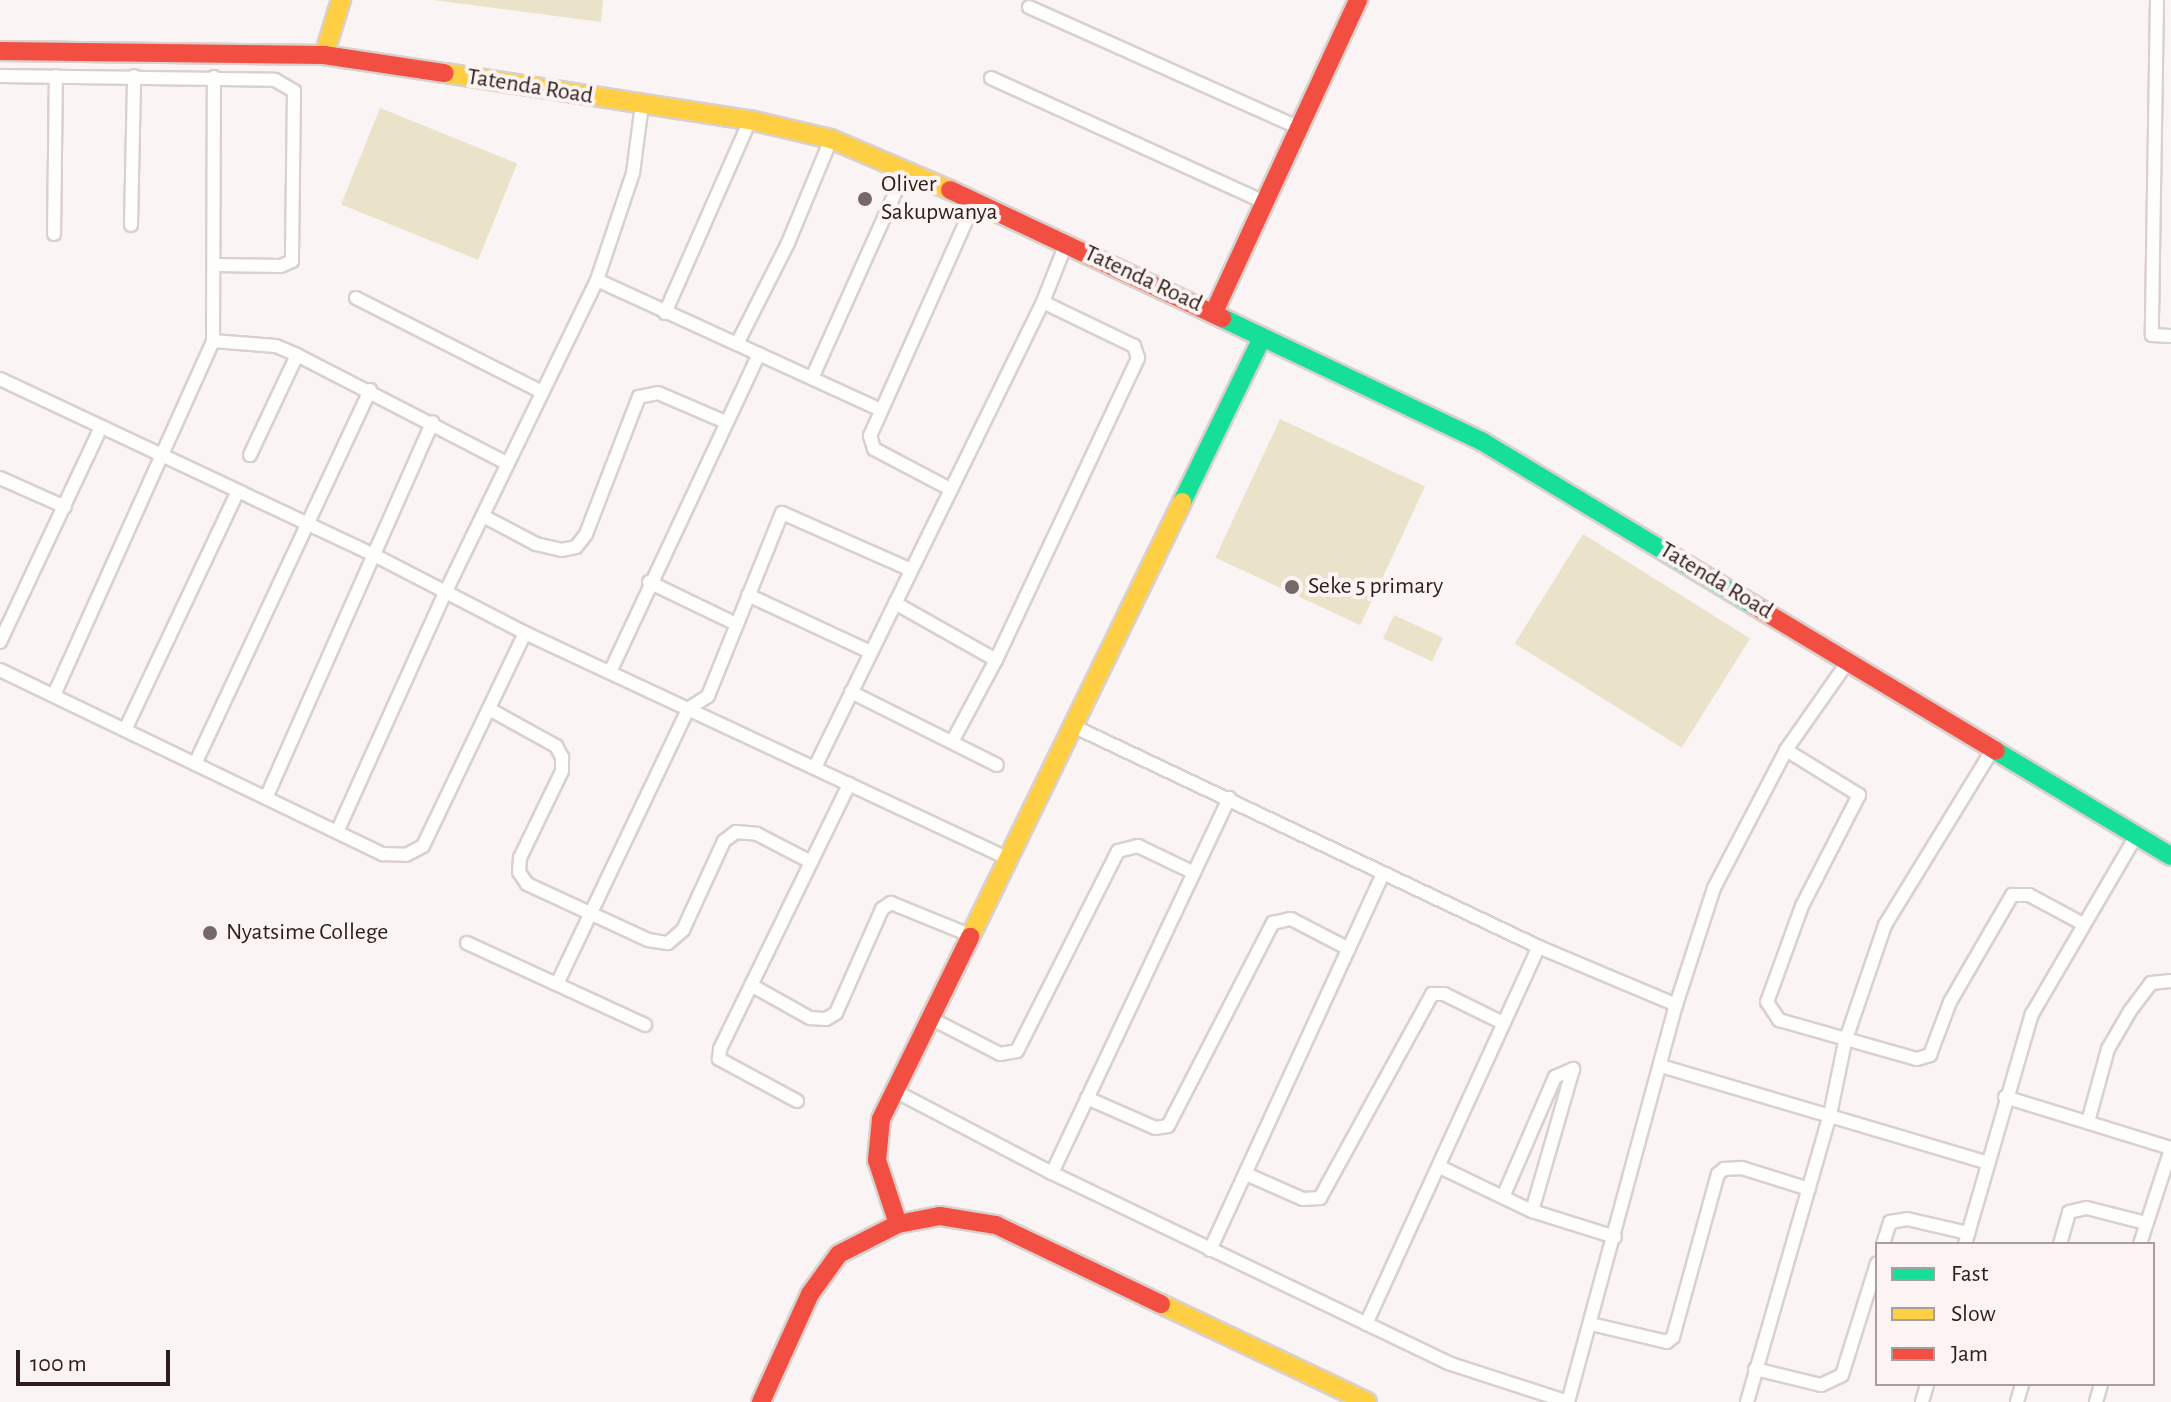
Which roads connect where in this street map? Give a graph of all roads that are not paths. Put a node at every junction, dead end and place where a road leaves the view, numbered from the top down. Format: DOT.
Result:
graph roads {
  1 [pos="341,0"];
  2 [pos="1358,0"];
  3 [pos="2157,4"];
  4 [pos="1029,7"];
  5 [pos="2171,9"];
  6 [pos="0,51"];
  7 [pos="324,55"];
  8 [pos="0,76"];
  9 [pos="56,76"];
  10 [pos="134,76"];
  11 [pos="214,77"];
  12 [pos="991,78"];
  13 [pos="642,105"];
  14 [pos="750,120"];
  15 [pos="1300,128"];
  16 [pos="831,139"];
  17 [pos="906,169"];
  18 [pos="975,201"];
  19 [pos="1264,202"];
  20 [pos="131,225"];
  21 [pos="54,234"];
  22 [pos="1066,244"];
  23 [pos="215,265"];
  24 [pos="597,280"];
  25 [pos="356,298"];
  26 [pos="1043,302"];
  27 [pos="1214,312"];
  28 [pos="665,313"];
  29 [pos="2171,336"];
  30 [pos="1262,338"];
  31 [pos="213,341"];
  32 [pos="737,344"];
  33 [pos="759,354"];
  34 [pos="297,355"];
  35 [pos="812,378"];
  36 [pos="0,379"];
  37 [pos="370,390"];
  38 [pos="542,392"];
  39 [pos="881,410"];
  40 [pos="723,421"];
  41 [pos="433,422"];
  42 [pos="101,427"];
  43 [pos="250,455"];
  44 [pos="162,456"];
  45 [pos="508,464"];
  46 [pos="0,478"];
  47 [pos="950,489"];
  48 [pos="237,493"];
  49 [pos="65,507"];
  50 [pos="485,517"];
  51 [pos="308,525"];
  52 [pos="376,556"];
  53 [pos="909,569"];
  54 [pos="649,582"];
  55 [pos="445,593"];
  56 [pos="748,595"];
  57 [pos="895,603"];
  58 [pos="736,624"];
  59 [pos="525,633"];
  60 [pos="0,642"];
  61 [pos="870,652"];
  62 [pos="996,660"];
  63 [pos="1849,660"];
  64 [pos="0,670"];
  65 [pos="610,672"];
  66 [pos="851,692"];
  67 [pos="54,695"];
  68 [pos="489,709"];
  69 [pos="688,709"];
  70 [pos="1073,726"];
  71 [pos="125,730"];
  72 [pos="952,742"];
  73 [pos="1786,750"];
  74 [pos="1991,752"];
  75 [pos="195,764"];
  76 [pos="997,765"];
  77 [pos="815,767"];
  78 [pos="849,784"];
  79 [pos="266,798"];
  80 [pos="1229,798"];
  81 [pos="337,832"];
  82 [pos="2137,834"];
  83 [pos="2171,856"];
  84 [pos="1009,859"];
  85 [pos="811,862"];
  86 [pos="1194,873"];
  87 [pos="1383,874"];
  88 [pos="593,912"];
  89 [pos="2083,924"];
  90 [pos="970,935"];
  91 [pos="467,943"];
  92 [pos="1539,947"];
  93 [pos="1349,949"];
  94 [pos="2171,981"];
  95 [pos="557,984"];
  96 [pos="751,985"];
  97 [pos="1676,1005"];
  98 [pos="932,1019"];
  99 [pos="1503,1023"];
  100 [pos="645,1025"];
  101 [pos="1845,1042"];
  102 [pos="1661,1066"];
  103 [pos="893,1090"];
  104 [pos="2005,1097"];
  105 [pos="1087,1098"];
  106 [pos="797,1101"];
  107 [pos="1830,1115"];
  108 [pos="2088,1122"];
  109 [pos="2171,1149"];
  110 [pos="1986,1162"];
  111 [pos="1440,1167"];
  112 [pos="1052,1173"];
  113 [pos="1246,1174"];
  114 [pos="1809,1189"];
  115 [pos="1503,1197"];
  116 [pos="1532,1211"];
  117 [pos="2146,1223"];
  118 [pos="898,1224"];
  119 [pos="1615,1237"];
  120 [pos="1967,1238"];
  121 [pos="1884,1242"];
  122 [pos="2061,1242"];
  123 [pos="2141,1242"];
  124 [pos="1210,1250"];
  125 [pos="1875,1269"];
  126 [pos="1366,1324"];
  127 [pos="1591,1324"];
  128 [pos="1755,1369"];
  129 [pos="761,1402"];
  130 [pos="1367,1402"];
  131 [pos="1747,1402"];
  1 -- 7 [label="street"];
  2 -- 15 [label="street"];
  3 -- 5 [label="street"];
  3 -- 29 [label="street"];
  4 -- 15 [label="street"];
  6 -- 7 [label="street, Tatenda Road"];
  7 -- 13 [label="street, Tatenda Road"];
  8 -- 9 [label="street"];
  9 -- 10 [label="street"];
  9 -- 21 [label="street"];
  10 -- 11 [label="street"];
  10 -- 20 [label="street"];
  11 -- 23 [label="street"];
  11 -- 23 [label="street"];
  12 -- 19 [label="street"];
  13 -- 14 [label="street, Tatenda Road"];
  13 -- 24 [label="street"];
  14 -- 16 [label="street, Tatenda Road"];
  14 -- 28 [label="street"];
  15 -- 19 [label="street"];
  16 -- 17 [label="street, Tatenda Road"];
  16 -- 32 [label="street"];
  17 -- 18 [label="street, Tatenda Road"];
  17 -- 35 [label="street"];
  18 -- 22 [label="street, Tatenda Road"];
  18 -- 39 [label="street"];
  19 -- 27 [label="street"];
  22 -- 26 [label="street"];
  22 -- 27 [label="street, Tatenda Road"];
  23 -- 31 [label="street"];
  24 -- 28 [label="street"];
  24 -- 38 [label="street"];
  25 -- 38 [label="street"];
  26 -- 47 [label="street"];
  26 -- 62 [label="street"];
  27 -- 30 [label="street, Tatenda Road"];
  28 -- 32 [label="street"];
  30 -- 63 [label="street, Tatenda Road"];
  30 -- 70 [label="street"];
  31 -- 34 [label="street"];
  31 -- 44 [label="street"];
  32 -- 33 [label="street"];
  33 -- 35 [label="street"];
  33 -- 40 [label="street"];
  34 -- 37 [label="street"];
  34 -- 43 [label="street"];
  35 -- 39 [label="street"];
  36 -- 42 [label="street"];
  37 -- 41 [label="street"];
  37 -- 51 [label="street"];
  38 -- 45 [label="street"];
  39 -- 47 [label="street"];
  40 -- 50 [label="street"];
  40 -- 54 [label="street"];
  41 -- 45 [label="street"];
  41 -- 52 [label="street"];
  42 -- 44 [label="street"];
  42 -- 49 [label="street"];
  44 -- 48 [label="street"];
  44 -- 67 [label="street"];
  45 -- 50 [label="street"];
  46 -- 49 [label="street"];
  47 -- 53 [label="street"];
  48 -- 51 [label="street"];
  48 -- 71 [label="street"];
  49 -- 60 [label="street"];
  50 -- 55 [label="street"];
  51 -- 52 [label="street"];
  51 -- 75 [label="street"];
  52 -- 55 [label="street"];
  52 -- 79 [label="street"];
  53 -- 56 [label="street"];
  53 -- 57 [label="street"];
  54 -- 58 [label="street"];
  54 -- 65 [label="street"];
  55 -- 59 [label="street"];
  55 -- 81 [label="street"];
  56 -- 58 [label="street"];
  56 -- 61 [label="street"];
  57 -- 61 [label="street"];
  57 -- 62 [label="street"];
  58 -- 69 [label="street"];
  59 -- 65 [label="street"];
  59 -- 68 [label="street"];
  61 -- 66 [label="street"];
  62 -- 72 [label="street"];
  63 -- 73 [label="street"];
  63 -- 74 [label="street, Tatenda Road"];
  64 -- 67 [label="street"];
  65 -- 69 [label="street"];
  66 -- 72 [label="street"];
  66 -- 77 [label="street"];
  67 -- 71 [label="street"];
  68 -- 81 [label="street"];
  68 -- 88 [label="street"];
  69 -- 77 [label="street"];
  69 -- 88 [label="street"];
  70 -- 80 [label="street"];
  70 -- 84 [label="street"];
  71 -- 75 [label="street"];
  72 -- 76 [label="street"];
  73 -- 97 [label="street"];
  73 -- 101 [label="street"];
  74 -- 82 [label="street, Tatenda Road"];
  74 -- 101 [label="street"];
  75 -- 79 [label="street"];
  77 -- 78 [label="street"];
  78 -- 84 [label="street"];
  78 -- 85 [label="street"];
  79 -- 81 [label="street"];
  80 -- 86 [label="street"];
  80 -- 87 [label="street"];
  82 -- 83 [label="street, Tatenda Road"];
  82 -- 89 [label="street"];
  84 -- 90 [label="street"];
  85 -- 88 [label="street"];
  85 -- 96 [label="street"];
  86 -- 98 [label="street"];
  86 -- 105 [label="street"];
  87 -- 92 [label="street"];
  87 -- 93 [label="street"];
  88 -- 95 [label="street"];
  89 -- 101 [label="street"];
  89 -- 104 [label="street"];
  90 -- 96 [label="street"];
  90 -- 98 [label="street"];
  91 -- 95 [label="street"];
  92 -- 97 [label="street"];
  92 -- 99 [label="street"];
  93 -- 105 [label="street"];
  93 -- 113 [label="street"];
  94 -- 108 [label="street"];
  95 -- 100 [label="street"];
  96 -- 106 [label="street"];
  97 -- 102 [label="street"];
  98 -- 103 [label="street"];
  99 -- 111 [label="street"];
  99 -- 113 [label="street"];
  101 -- 107 [label="street"];
  102 -- 107 [label="street"];
  102 -- 119 [label="street"];
  103 -- 112 [label="street"];
  103 -- 118 [label="street"];
  104 -- 108 [label="street"];
  104 -- 110 [label="street"];
  105 -- 112 [label="street"];
  107 -- 110 [label="street"];
  107 -- 114 [label="street"];
  108 -- 109 [label="street"];
  109 -- 117 [label="street"];
  110 -- 120 [label="street"];
  111 -- 115 [label="street"];
  111 -- 126 [label="street"];
  112 -- 124 [label="street"];
  113 -- 124 [label="street"];
  114 -- 127 [label="street"];
  114 -- 128 [label="street"];
  115 -- 116 [label="street"];
  115 -- 116 [label="street"];
  116 -- 119 [label="street"];
  117 -- 122 [label="street"];
  117 -- 123 [label="street"];
  118 -- 129 [label="street"];
  118 -- 130 [label="street"];
  119 -- 127 [label="street"];
  120 -- 121 [label="street"];
  124 -- 126 [label="street"];
  125 -- 128 [label="street"];
  126 -- 127 [label="street"];
  128 -- 131 [label="street"];
}
